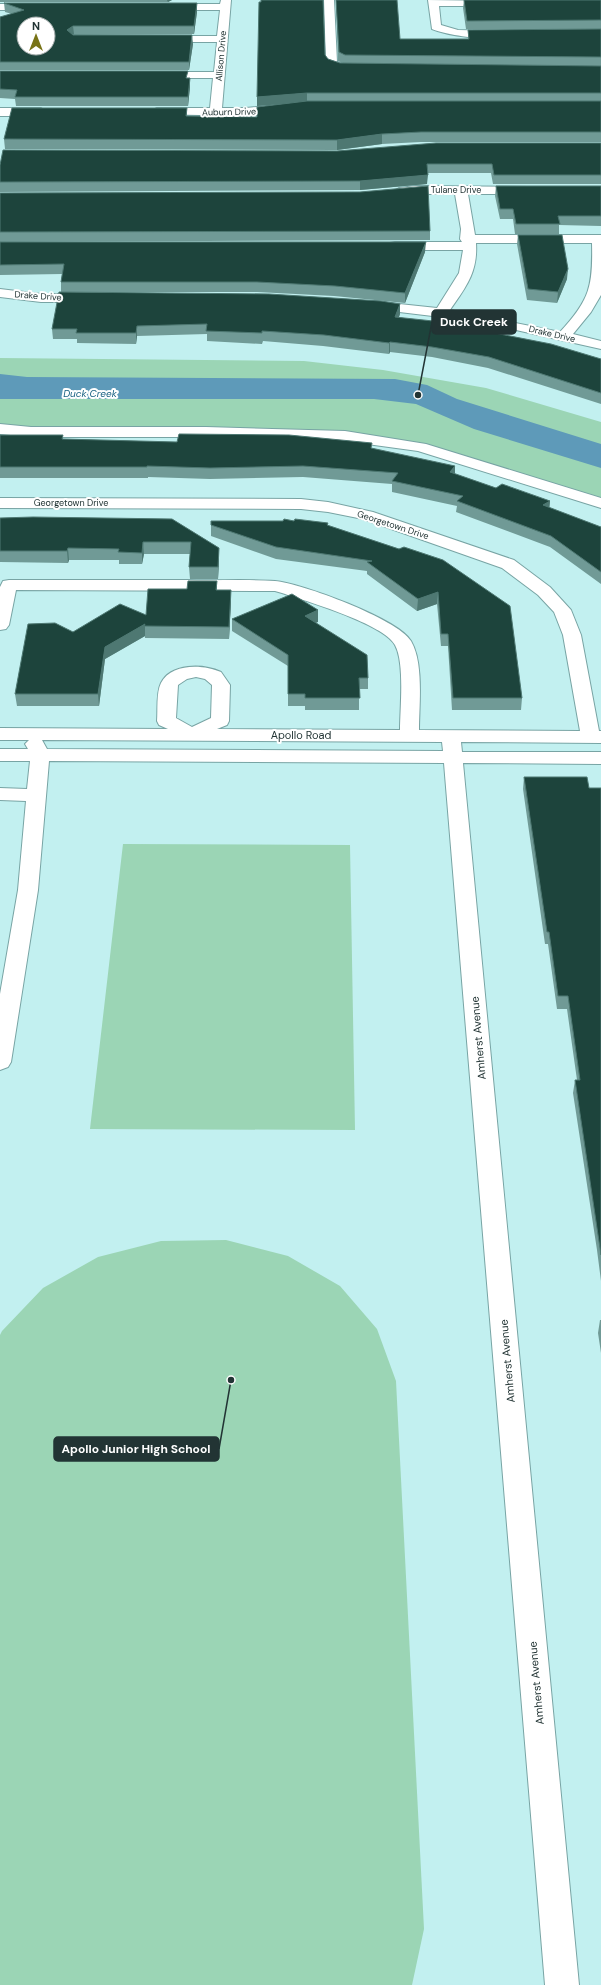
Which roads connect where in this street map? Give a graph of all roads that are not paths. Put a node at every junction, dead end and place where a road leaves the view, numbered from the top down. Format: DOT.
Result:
graph roads {
  1 [pos="329,0"];
  2 [pos="433,1"];
  3 [pos="505,3"];
  4 [pos="226,4"];
  5 [pos="0,7"];
  6 [pos="47,7"];
  7 [pos="156,7"];
  8 [pos="505,34"];
  9 [pos="152,39"];
  10 [pos="223,39"];
  11 [pos="366,70"];
  12 [pos="149,75"];
  13 [pos="220,75"];
  14 [pos="300,107"];
  15 [pos="0,112"];
  16 [pos="54,112"];
  17 [pos="147,112"];
  18 [pos="216,112"];
  19 [pos="461,190"];
  20 [pos="539,190"];
  21 [pos="388,193"];
  22 [pos="600,239"];
  23 [pos="468,243"];
  24 [pos="381,246"];
  25 [pos="0,293"];
  26 [pos="97,298"];
  27 [pos="356,304"];
  28 [pos="441,313"];
  29 [pos="563,337"];
  30 [pos="601,345"];
  31 [pos="0,429"];
  32 [pos="0,503"];
  33 [pos="601,503"];
  34 [pos="0,625"];
  35 [pos="6,734"];
  36 [pos="192,734"];
  37 [pos="410,736"];
  38 [pos="596,737"];
  39 [pos="452,747"];
  40 [pos="0,755"];
  41 [pos="40,756"];
  42 [pos="191,757"];
  43 [pos="601,758"];
  44 [pos="0,794"];
  45 [pos="35,795"];
  46 [pos="0,1062"];
  47 [pos="562,1985"];
  1 -- 11 [label="street"];
  2 -- 3 [label="street"];
  2 -- 8 [label="street"];
  4 -- 7 [label="street"];
  4 -- 10 [label="street, Allison Drive"];
  5 -- 6 [label="street"];
  9 -- 10 [label="street"];
  10 -- 13 [label="street, Allison Drive"];
  12 -- 13 [label="street"];
  13 -- 18 [label="street, Allison Drive"];
  14 -- 18 [label="street, Auburn Drive"];
  15 -- 16 [label="street"];
  17 -- 18 [label="street, Auburn Drive"];
  19 -- 20 [label="street, Tulane Drive"];
  19 -- 21 [label="street, Tulane Drive"];
  19 -- 23 [label="street"];
  22 -- 23 [label="street"];
  22 -- 29 [label="street"];
  23 -- 24 [label="street"];
  23 -- 28 [label="street"];
  25 -- 26 [label="street, Drake Drive"];
  27 -- 28 [label="street, Drake Drive"];
  28 -- 29 [label="street, Drake Drive"];
  29 -- 30 [label="street, Drake Drive"];
  31 -- 33 [label="street"];
  32 -- 38 [label="street, Georgetown Drive"];
  34 -- 37 [label="street"];
  35 -- 36 [label="street, Apollo Road"];
  35 -- 41 [label="street"];
  36 -- 37 [label="street, Apollo Road"];
  36 -- 42 [label="street"];
  37 -- 39 [label="street, Apollo Road"];
  38 -- 39 [label="street, Apollo Road"];
  39 -- 42 [label="street, Apollo Road"];
  39 -- 43 [label="street, Apollo Road"];
  39 -- 47 [label="street, Amherst Avenue"];
  40 -- 41 [label="street, Apollo Road"];
  41 -- 42 [label="street, Apollo Road"];
  41 -- 45 [label="street"];
  44 -- 45 [label="street"];
  45 -- 46 [label="street"];
}
